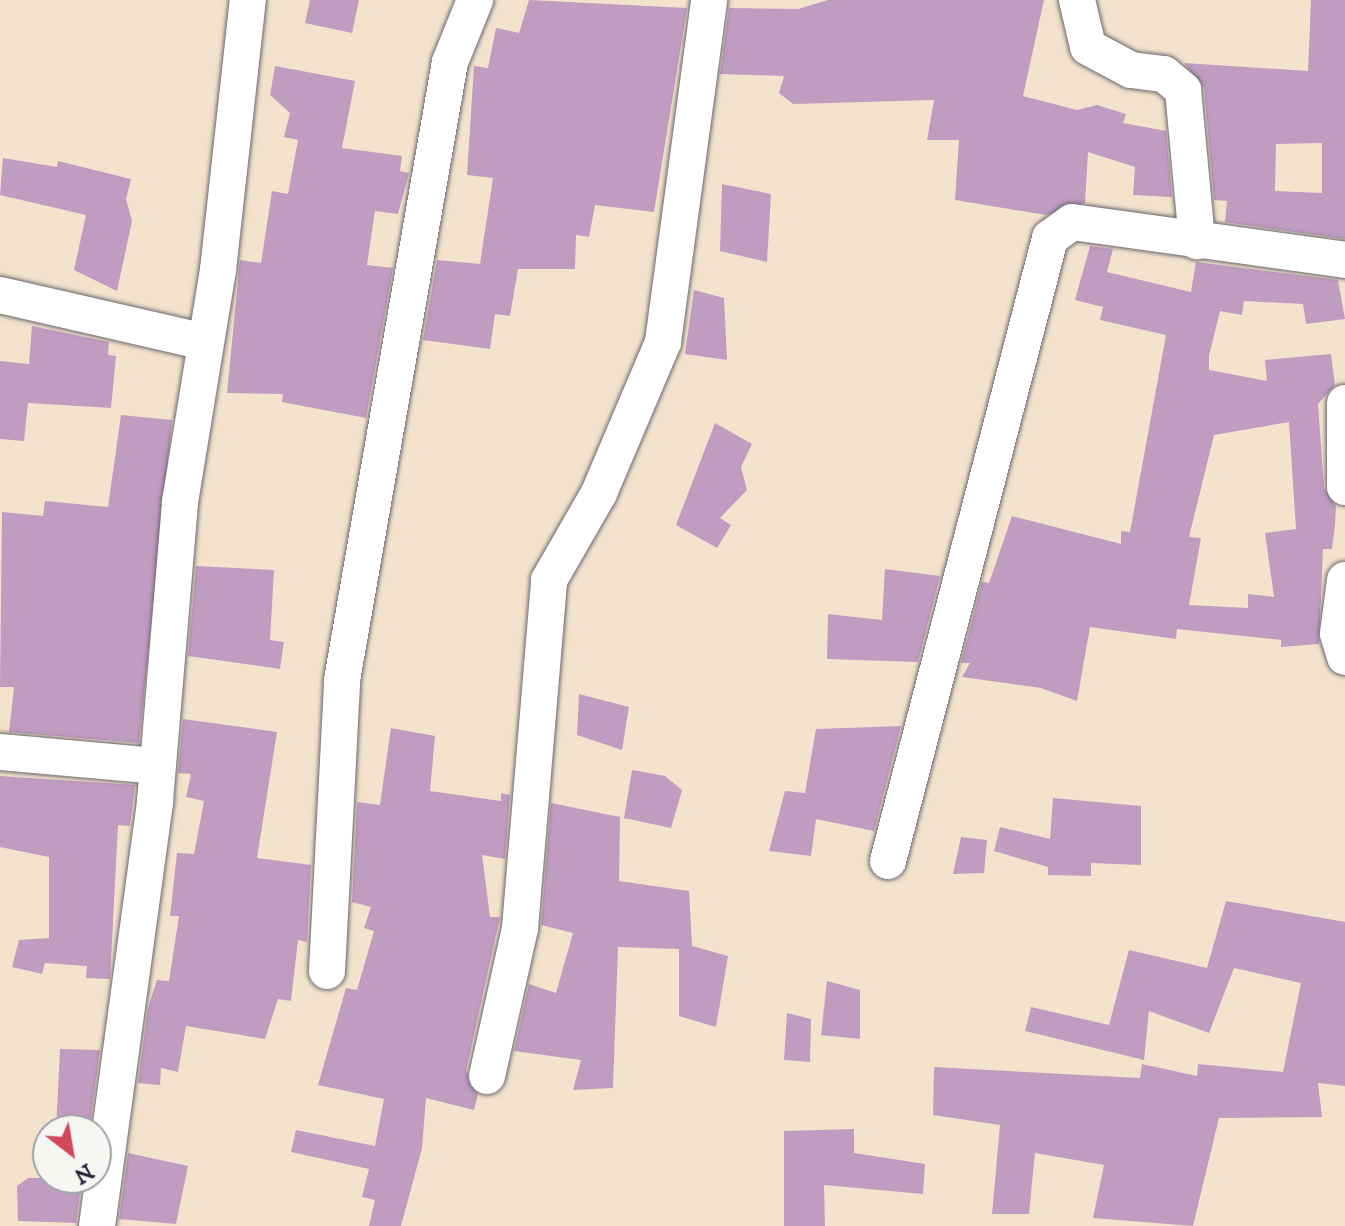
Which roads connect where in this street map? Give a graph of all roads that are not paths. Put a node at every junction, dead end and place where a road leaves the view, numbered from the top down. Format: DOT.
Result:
graph roads {
  1 [pos="248,0"];
  2 [pos="475,0"];
  3 [pos="709,0"];
  4 [pos="1077,0"];
  5 [pos="1197,241"];
  6 [pos="1345,260"];
  7 [pos="0,295"];
  8 [pos="206,342"];
  9 [pos="1345,403"];
  10 [pos="1345,487"];
  11 [pos="1345,580"];
  12 [pos="1345,657"];
  13 [pos="0,752"];
  14 [pos="157,766"];
  15 [pos="888,861"];
  16 [pos="327,971"];
  17 [pos="487,1076"];
  18 [pos="97,1226"];
  1 -- 8 [label="street"];
  2 -- 16 [label="street"];
  3 -- 17 [label="street"];
  4 -- 5 [label="street"];
  5 -- 6 [label="street"];
  5 -- 15 [label="street"];
  7 -- 8 [label="street"];
  8 -- 14 [label="street"];
  9 -- 10 [label="street"];
  11 -- 12 [label="street"];
  13 -- 14 [label="street"];
  14 -- 18 [label="street"];
}
